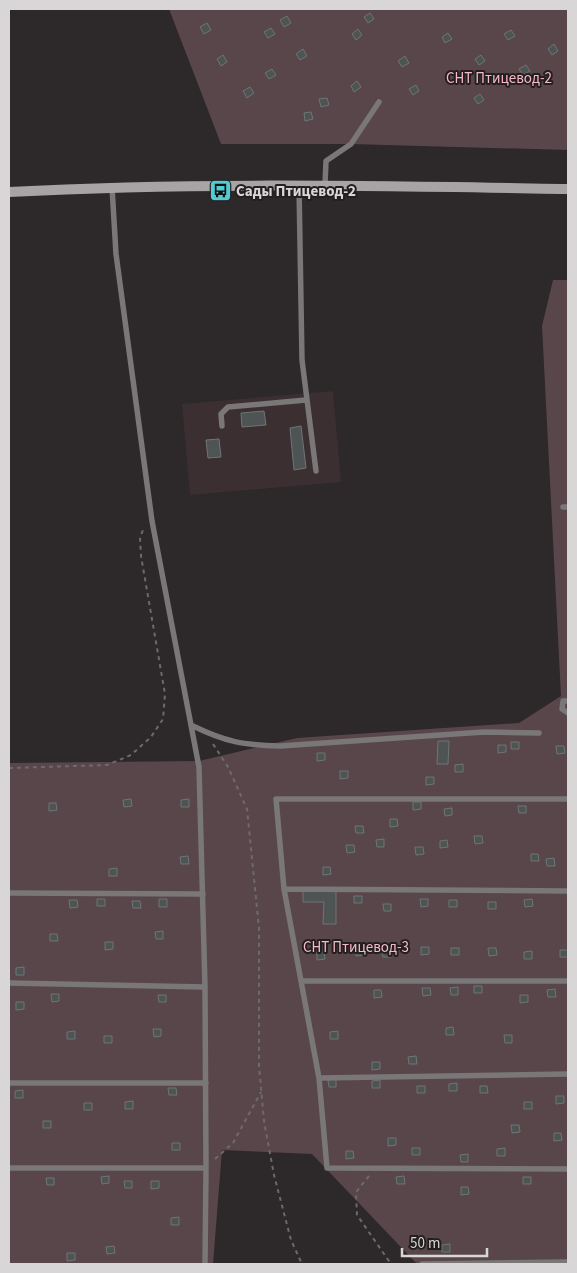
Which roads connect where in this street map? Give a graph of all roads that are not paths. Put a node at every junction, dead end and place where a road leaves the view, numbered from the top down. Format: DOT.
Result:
graph roads {
  1 [pos="379,102"];
  2 [pos="325,185"];
  3 [pos="299,186"];
  4 [pos="112,187"];
  5 [pos="568,189"];
  6 [pos="9,192"];
  7 [pos="306,400"];
  8 [pos="222,426"];
  9 [pos="316,471"];
  10 [pos="568,701"];
  11 [pos="568,713"];
  12 [pos="193,726"];
  13 [pos="539,733"];
  14 [pos="568,799"];
  15 [pos="284,889"];
  16 [pos="568,891"];
  17 [pos="9,893"];
  18 [pos="203,894"];
  19 [pos="301,980"];
  20 [pos="568,981"];
  21 [pos="9,983"];
  22 [pos="205,987"];
  23 [pos="568,1074"];
  24 [pos="319,1078"];
  25 [pos="9,1083"];
  26 [pos="206,1083"];
  27 [pos="9,1168"];
  28 [pos="206,1168"];
  29 [pos="568,1169"];
  30 [pos="568,1262"];
  31 [pos="205,1264"];
  32 [pos="422,1264"];
  1 -- 2 [label="lane"];
  2 -- 3 [label="main road"];
  2 -- 5 [label="main road"];
  3 -- 4 [label="main road"];
  3 -- 7 [label="lane"];
  4 -- 6 [label="main road"];
  4 -- 12 [label="lane"];
  7 -- 8 [label="lane"];
  7 -- 9 [label="lane"];
  10 -- 11 [label="lane"];
  12 -- 13 [label="lane"];
  12 -- 18 [label="lane"];
  14 -- 15 [label="lane"];
  15 -- 16 [label="lane"];
  15 -- 19 [label="lane"];
  17 -- 18 [label="lane"];
  18 -- 22 [label="lane"];
  19 -- 20 [label="lane"];
  19 -- 24 [label="lane"];
  21 -- 22 [label="lane"];
  22 -- 26 [label="lane"];
  23 -- 24 [label="lane"];
  24 -- 29 [label="lane"];
  25 -- 26 [label="lane"];
  26 -- 28 [label="lane"];
  27 -- 28 [label="lane"];
  28 -- 31 [label="lane"];
  30 -- 32 [label="lane"];
}
